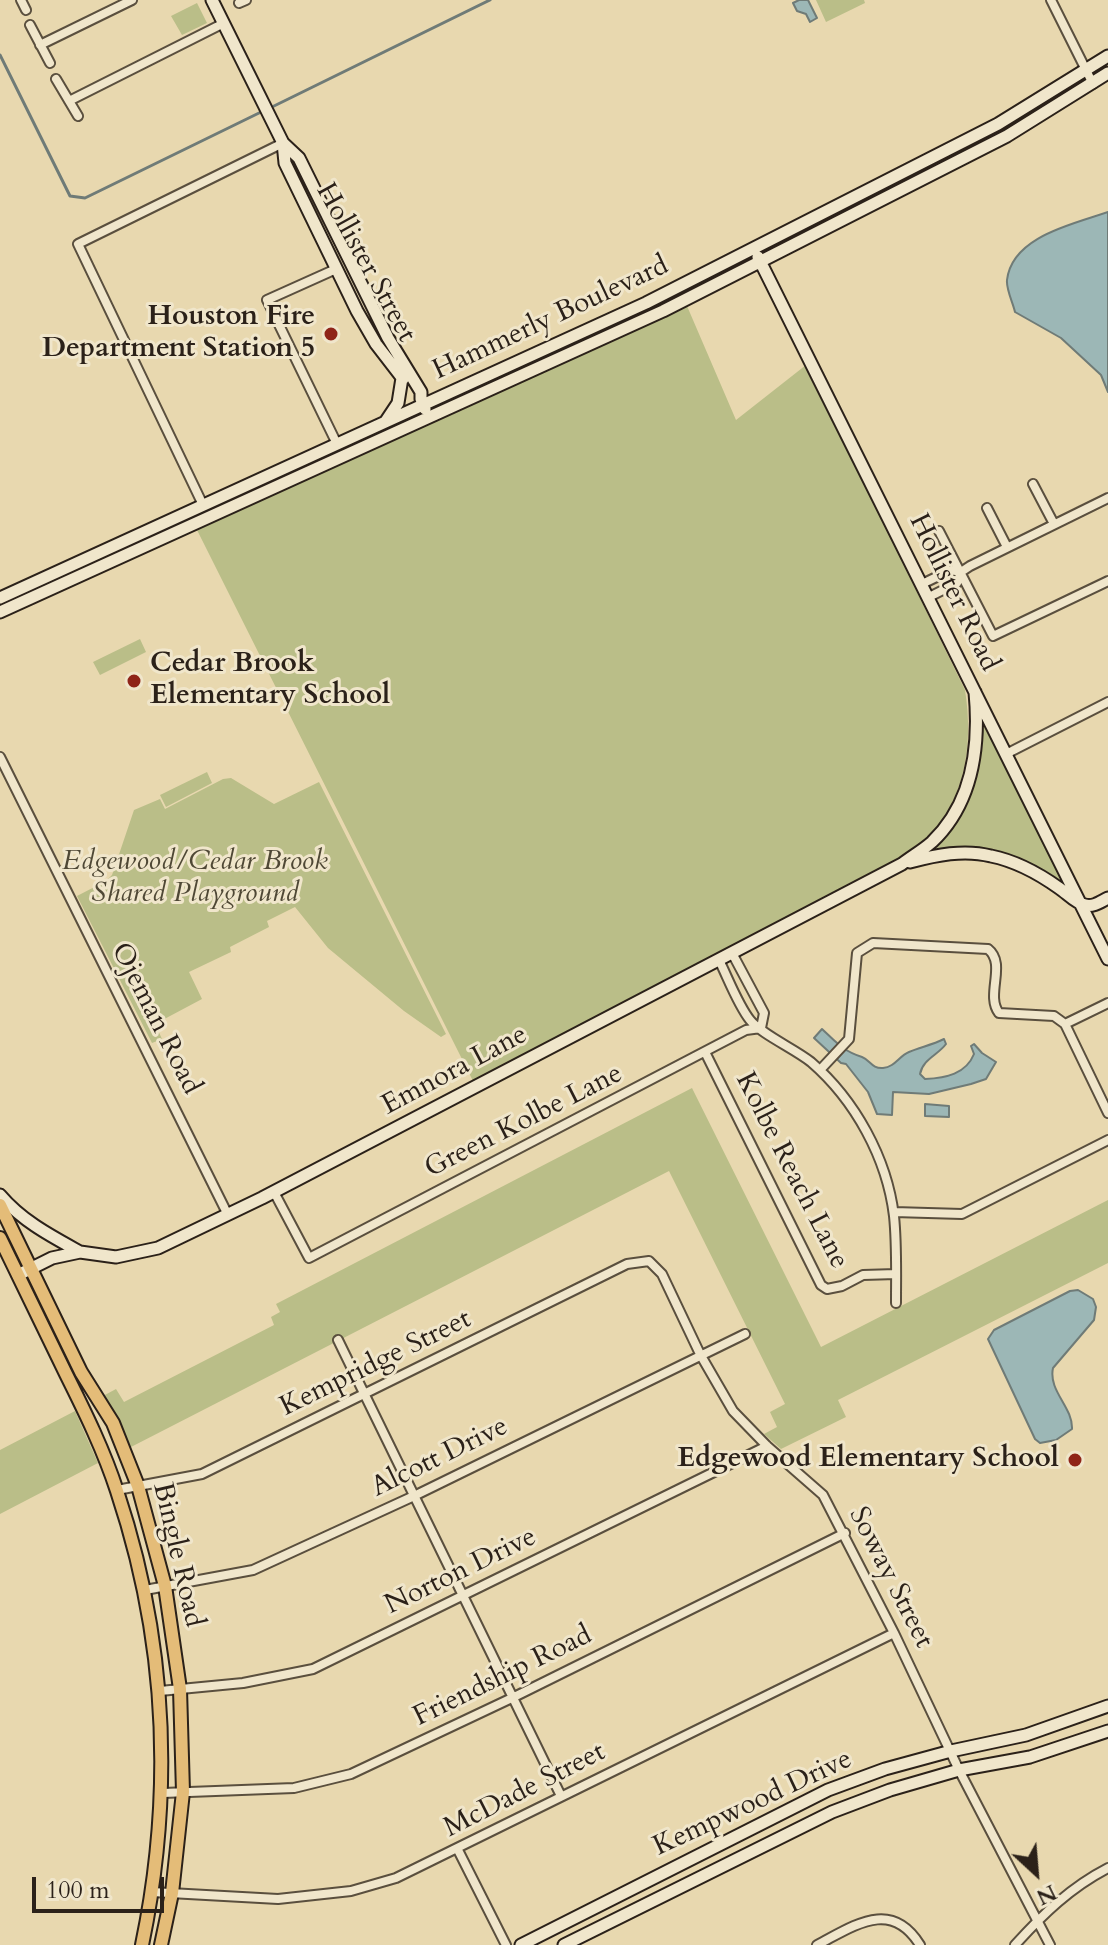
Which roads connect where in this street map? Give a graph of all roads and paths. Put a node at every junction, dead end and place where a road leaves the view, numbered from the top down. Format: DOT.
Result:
graph roads {
  1 [pos="21,0"];
  2 [pos="132,0"];
  3 [pos="212,0"];
  4 [pos="1051,0"];
  5 [pos="26,10"];
  6 [pos="224,23"];
  7 [pos="30,25"];
  8 [pos="40,45"];
  9 [pos="1108,56"];
  10 [pos="50,63"];
  11 [pos="1086,72"];
  12 [pos="1108,73"];
  13 [pos="56,79"];
  14 [pos="1093,84"];
  15 [pos="69,101"];
  16 [pos="78,116"];
  17 [pos="998,124"];
  18 [pos="1007,136"];
  19 [pos="283,143"];
  20 [pos="881,184"];
  21 [pos="887,197"];
  22 [pos="754,249"];
  23 [pos="761,262"];
  24 [pos="336,269"];
  25 [pos="402,378"];
  26 [pos="422,402"];
  27 [pos="429,417"];
  28 [pos="384,423"];
  29 [pos="337,444"];
  30 [pos="252,483"];
  31 [pos="1033,484"];
  32 [pos="257,496"];
  33 [pos="1108,498"];
  34 [pos="203,505"];
  35 [pos="987,508"];
  36 [pos="1054,524"];
  37 [pos="939,531"];
  38 [pos="1007,547"];
  39 [pos="97,554"];
  40 [pos="102,566"];
  41 [pos="961,572"];
  42 [pos="1108,581"];
  43 [pos="922,584"];
  44 [pos="929,597"];
  45 [pos="0,598"];
  46 [pos="0,612"];
  47 [pos="975,692"];
  48 [pos="1108,702"];
  49 [pos="1006,754"];
  50 [pos="0,757"];
  51 [pos="902,864"];
  52 [pos="1108,898"];
  53 [pos="1081,905"];
  54 [pos="732,953"];
  55 [pos="1108,959"];
  56 [pos="719,960"];
  57 [pos="1108,1003"];
  58 [pos="1065,1024"];
  59 [pos="761,1028"];
  60 [pos="705,1052"];
  61 [pos="820,1070"];
  62 [pos="1108,1113"];
  63 [pos="1108,1140"];
  64 [pos="274,1192"];
  65 [pos="0,1195"];
  66 [pos="0,1205"];
  67 [pos="894,1212"];
  68 [pos="228,1215"];
  69 [pos="0,1238"];
  70 [pos="80,1252"];
  71 [pos="649,1261"];
  72 [pos="31,1268"];
  73 [pos="896,1274"];
  74 [pos="18,1275"];
  75 [pos="896,1303"];
  76 [pos="745,1334"];
  77 [pos="338,1340"];
  78 [pos="700,1354"];
  79 [pos="81,1372"];
  80 [pos="68,1379"];
  81 [pos="365,1394"];
  82 [pos="767,1446"];
  83 [pos="138,1486"];
  84 [pos="117,1490"];
  85 [pos="414,1496"];
  86 [pos="845,1533"];
  87 [pos="165,1586"];
  88 [pos="145,1590"];
  89 [pos="462,1595"];
  90 [pos="894,1633"];
  91 [pos="180,1689"];
  92 [pos="160,1691"];
  93 [pos="514,1697"];
  94 [pos="1108,1706"];
  95 [pos="1063,1723"];
  96 [pos="1108,1731"];
  97 [pos="1069,1744"];
  98 [pos="951,1751"];
  99 [pos="959,1770"];
  100 [pos="845,1784"];
  101 [pos="183,1792"];
  102 [pos="163,1793"];
  103 [pos="561,1796"];
  104 [pos="851,1804"];
  105 [pos="739,1835"];
  106 [pos="458,1850"];
  107 [pos="746,1854"];
  108 [pos="1108,1868"];
  109 [pos="631,1890"];
  110 [pos="152,1892"];
  111 [pos="172,1893"];
  112 [pos="638,1908"];
  113 [pos="1037,1920"];
  114 [pos="142,1945"];
  115 [pos="161,1945"];
  116 [pos="506,1945"];
  117 [pos="521,1945"];
  118 [pos="564,1945"];
  119 [pos="817,1945"];
  120 [pos="920,1945"];
  121 [pos="1015,1945"];
  122 [pos="1050,1945"];
  1 -- 5 [label="street"];
  2 -- 8 [label="street"];
  3 -- 6 [label="main road, Hollister Street"];
  4 -- 11 [label="street"];
  6 -- 15 [label="street"];
  6 -- 19 [label="main road, Hollister Street"];
  7 -- 8 [label="street"];
  8 -- 10 [label="street"];
  9 -- 11 [label="main road, Hammerly Boulevard"];
  11 -- 14 [label="street"];
  11 -- 17 [label="main road, Hammerly Boulevard"];
  12 -- 14 [label="main road, Hammerly Boulevard"];
  13 -- 15 [label="street"];
  14 -- 18 [label="main road, Hammerly Boulevard"];
  15 -- 16 [label="street"];
  17 -- 18 [label="main road"];
  17 -- 20 [label="main road, Hammerly Boulevard"];
  18 -- 21 [label="main road, Hammerly Boulevard"];
  19 -- 24 [label="main road, Hollister Street"];
  19 -- 26 [label="main road, Hollister Street"];
  19 -- 34 [label="street"];
  20 -- 21 [label="main road"];
  20 -- 22 [label="main road, Hammerly Boulevard"];
  21 -- 23 [label="main road, Hammerly Boulevard"];
  22 -- 23 [label="main road, Hollister Road"];
  22 -- 26 [label="main road, Hammerly Boulevard"];
  23 -- 27 [label="main road, Hammerly Boulevard"];
  23 -- 43 [label="main road, Hollister Road"];
  24 -- 25 [label="main road, Hollister Street"];
  24 -- 29 [label="street"];
  25 -- 26 [label="main road, Hollister Street"];
  25 -- 28 [label="main road"];
  26 -- 27 [label="main road, Hollister Street"];
  26 -- 28 [label="main road, Hammerly Boulevard"];
  27 -- 32 [label="main road, Hammerly Boulevard"];
  28 -- 29 [label="main road, Hammerly Boulevard"];
  29 -- 30 [label="main road, Hammerly Boulevard"];
  30 -- 32 [label="main road"];
  30 -- 34 [label="main road, Hammerly Boulevard"];
  31 -- 36 [label="street"];
  32 -- 40 [label="main road, Hammerly Boulevard"];
  33 -- 36 [label="street"];
  34 -- 39 [label="main road, Hammerly Boulevard"];
  35 -- 38 [label="street"];
  36 -- 38 [label="street"];
  37 -- 41 [label="street"];
  38 -- 41 [label="street"];
  39 -- 40 [label="main road"];
  39 -- 45 [label="main road, Hammerly Boulevard"];
  40 -- 46 [label="main road, Hammerly Boulevard"];
  41 -- 42 [label="street"];
  41 -- 43 [label="street"];
  41 -- 44 [label="street"];
  43 -- 44 [label="main road, Hollister Road"];
  44 -- 47 [label="main road, Hollister Road"];
  47 -- 49 [label="main road, Hollister Road"];
  47 -- 51 [label="main road, Emnora Lane"];
  48 -- 49 [label="street"];
  49 -- 53 [label="main road, Hollister Road"];
  50 -- 68 [label="street, Ojeman Road"];
  51 -- 53 [label="main road, Emnora Lane"];
  51 -- 54 [label="main road, Emnora Lane"];
  52 -- 53 [label="main road"];
  53 -- 55 [label="main road, Hollister Road"];
  54 -- 56 [label="main road, Emnora Lane"];
  54 -- 59 [label="street"];
  56 -- 59 [label="street"];
  56 -- 64 [label="main road, Emnora Lane"];
  57 -- 58 [label="street"];
  58 -- 61 [label="street"];
  58 -- 62 [label="street"];
  59 -- 60 [label="street, Green Kolbe Lane"];
  59 -- 61 [label="street"];
  60 -- 64 [label="street, Green Kolbe Lane"];
  60 -- 73 [label="street, Kolbe Reach Lane"];
  61 -- 67 [label="street"];
  63 -- 67 [label="street"];
  64 -- 68 [label="main road, Emnora Lane"];
  65 -- 70 [label="main road"];
  66 -- 72 [label="main road, Bingle Road"];
  67 -- 73 [label="street"];
  68 -- 70 [label="main road, Emnora Lane"];
  69 -- 74 [label="main road, Bingle Road"];
  70 -- 72 [label="main road, Emnora Lane"];
  71 -- 78 [label="street, Soway Street"];
  71 -- 81 [label="street, Kempridge Street"];
  72 -- 74 [label="main road, Emnora Lane"];
  72 -- 79 [label="main road, Bingle Road"];
  73 -- 75 [label="street"];
  74 -- 80 [label="main road, Bingle Road"];
  76 -- 78 [label="street, Alcott Drive"];
  77 -- 81 [label="street"];
  78 -- 82 [label="street, Soway Street"];
  78 -- 85 [label="street, Alcott Drive"];
  79 -- 80 [label="main road"];
  79 -- 83 [label="main road, Bingle Road"];
  80 -- 84 [label="main road, Bingle Road"];
  81 -- 83 [label="street, Kempridge Street"];
  81 -- 85 [label="street"];
  82 -- 86 [label="street, Soway Street"];
  82 -- 89 [label="street, Norton Drive"];
  83 -- 84 [label="street, Kempridge Street"];
  83 -- 87 [label="main road, Bingle Road"];
  84 -- 88 [label="main road, Bingle Road"];
  85 -- 87 [label="street, Alcott Drive"];
  85 -- 89 [label="street"];
  86 -- 90 [label="street, Soway Street"];
  86 -- 93 [label="street, Friendship Road"];
  87 -- 88 [label="street, Alcott Drive"];
  87 -- 91 [label="main road, Bingle Road"];
  88 -- 92 [label="main road, Bingle Road"];
  89 -- 91 [label="street, Norton Drive"];
  89 -- 93 [label="street"];
  90 -- 98 [label="street, Soway Street"];
  90 -- 103 [label="street, McDade Street"];
  91 -- 92 [label="street, Norton Drive"];
  91 -- 101 [label="main road, Bingle Road"];
  92 -- 102 [label="main road, Bingle Road"];
  93 -- 101 [label="street, Friendship Road"];
  93 -- 103 [label="street"];
  94 -- 95 [label="main road, Kempwood Drive"];
  95 -- 97 [label="main road"];
  95 -- 98 [label="main road, Kempwood Drive"];
  96 -- 97 [label="main road, Kempwood Drive"];
  97 -- 99 [label="main road, Kempwood Drive"];
  98 -- 99 [label="street, Soway Street"];
  98 -- 100 [label="main road, Kempwood Drive"];
  99 -- 104 [label="main road, Kempwood Drive"];
  99 -- 113 [label="street, Soway Street"];
  100 -- 104 [label="main road"];
  100 -- 105 [label="main road, Kempwood Drive"];
  101 -- 102 [label="street, Friendship Road"];
  101 -- 111 [label="main road, Bingle Road"];
  102 -- 110 [label="main road, Bingle Road"];
  103 -- 106 [label="street, McDade Street"];
  104 -- 107 [label="main road, Kempwood Drive"];
  105 -- 107 [label="main road"];
  105 -- 109 [label="main road, Kempwood Drive"];
  106 -- 111 [label="street, McDade Street"];
  106 -- 116 [label="street"];
  107 -- 112 [label="main road, Kempwood Drive"];
  108 -- 113 [label="street"];
  109 -- 112 [label="main road"];
  109 -- 117 [label="main road, Kempwood Drive"];
  110 -- 111 [label="street, McDade Street"];
  110 -- 114 [label="main road, Bingle Road"];
  111 -- 115 [label="main road, Bingle Road"];
  112 -- 118 [label="main road, Kempwood Drive"];
  113 -- 121 [label="street"];
  113 -- 122 [label="street, Soway Street"];
  119 -- 120 [label="street"];
}
